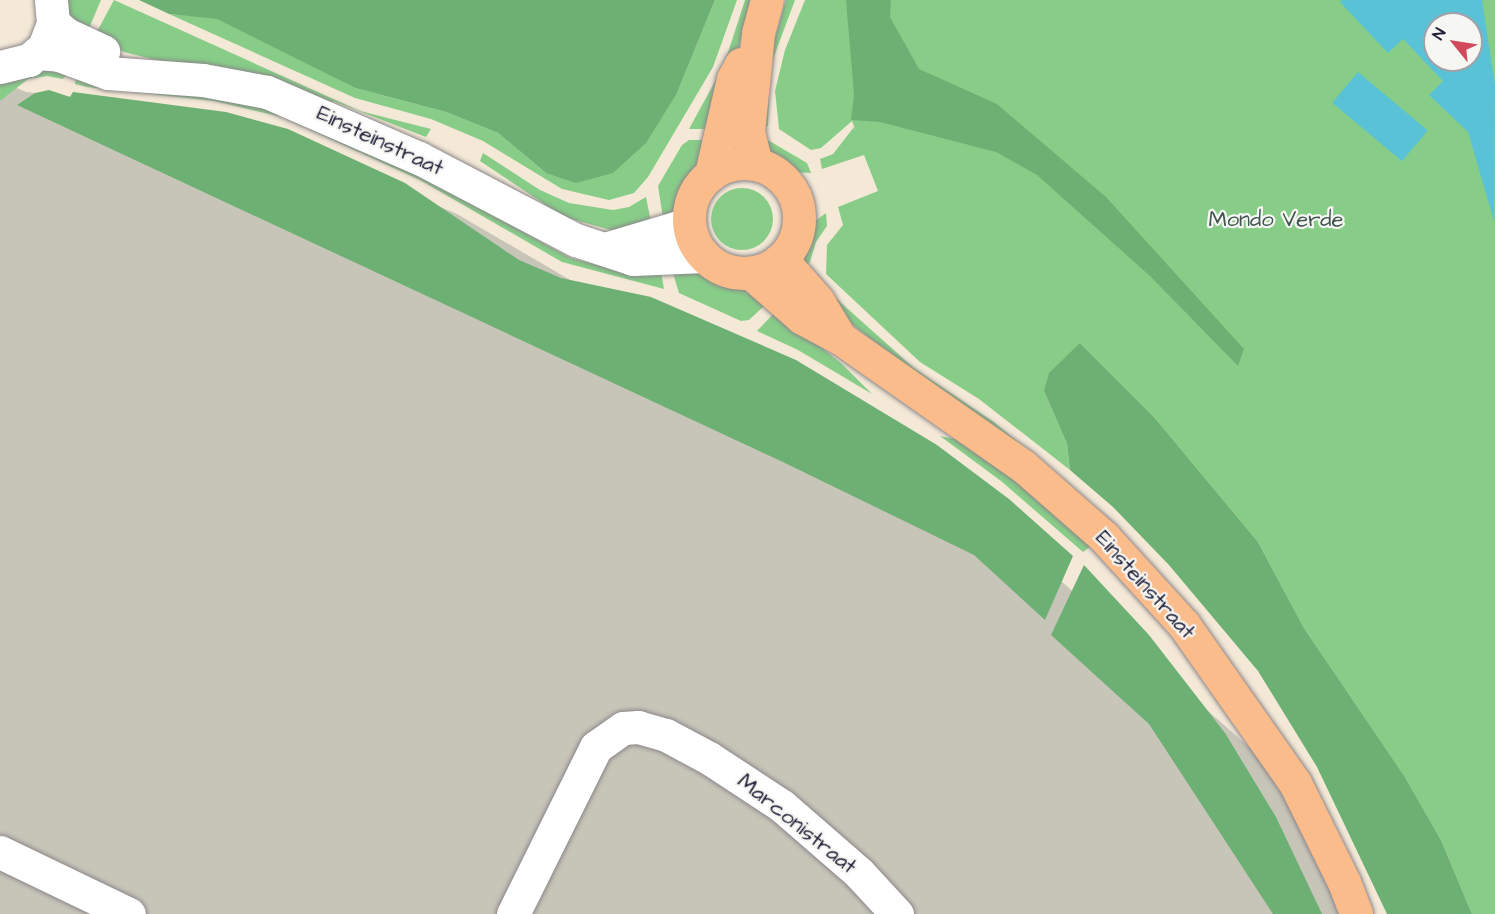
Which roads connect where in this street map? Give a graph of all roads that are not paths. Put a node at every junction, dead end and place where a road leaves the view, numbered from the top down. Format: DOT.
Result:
graph roads {
  1 [pos="767,0"];
  2 [pos="52,12"];
  3 [pos="758,33"];
  4 [pos="39,53"];
  5 [pos="0,67"];
  6 [pos="141,74"];
  7 [pos="756,164"];
  8 [pos="711,174"];
  9 [pos="689,224"];
  10 [pos="606,248"];
  11 [pos="704,256"];
  12 [pos="781,259"];
  13 [pos="751,273"];
  14 [pos="840,338"];
  15 [pos="0,852"];
  16 [pos="129,914"];
  17 [pos="513,914"];
  18 [pos="897,914"];
  19 [pos="1356,914"];
  1 -- 3 [label="main road"];
  2 -- 4 [label="street"];
  2 -- 6 [label="street, Einsteinstraat"];
  3 -- 7 [label="main road"];
  3 -- 8 [label="main road"];
  4 -- 5 [label="street"];
  4 -- 6 [label="street, Einsteinstraat"];
  6 -- 10 [label="street, Einsteinstraat"];
  7 -- 8 [label="main road"];
  7 -- 12 [label="main road"];
  8 -- 9 [label="main road"];
  9 -- 10 [label="street"];
  9 -- 11 [label="main road"];
  10 -- 11 [label="street, Einsteinstraat"];
  11 -- 13 [label="main road"];
  12 -- 13 [label="main road"];
  12 -- 14 [label="main road, Einsteinstraat"];
  13 -- 14 [label="main road, Einsteinstraat"];
  14 -- 19 [label="main road, Einsteinstraat"];
  15 -- 16 [label="street"];
  17 -- 18 [label="street, Marconistraat"];
}
